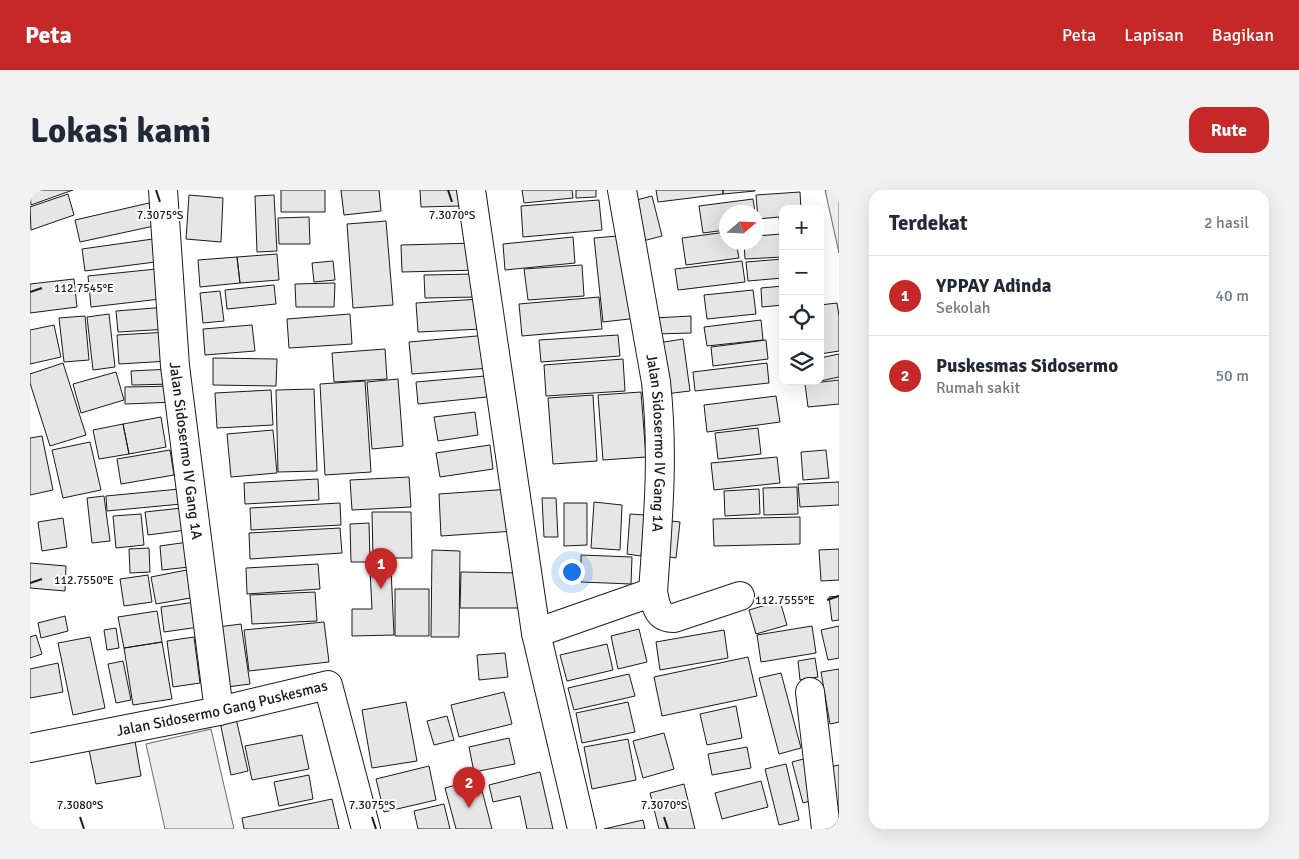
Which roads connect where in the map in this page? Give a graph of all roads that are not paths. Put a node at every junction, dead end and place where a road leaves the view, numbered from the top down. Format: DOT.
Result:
graph roads {
  1 [pos="163,190"];
  2 [pos="471,190"];
  3 [pos="622,190"];
  4 [pos="653,592"];
  5 [pos="740,596"];
  6 [pos="536,633"];
  7 [pos="810,692"];
  8 [pos="220,711"];
  9 [pos="30,748"];
  10 [pos="366,829"];
  11 [pos="582,829"];
  12 [pos="826,829"];
  1 -- 8 [label="street, Jalan Sidosermo IV Gang 1A"];
  2 -- 6 [label="street"];
  3 -- 4 [label="street, Jalan Sidosermo IV Gang 1A"];
  4 -- 5 [label="street, Jalan Sidosermo IV Gang 1A"];
  4 -- 6 [label="street"];
  6 -- 11 [label="street"];
  7 -- 12 [label="street"];
  8 -- 9 [label="street, Jalan Sidosermo Gang Puskesmas"];
  8 -- 10 [label="street, Jalan Sidosermo Gang Puskesmas"];
}
